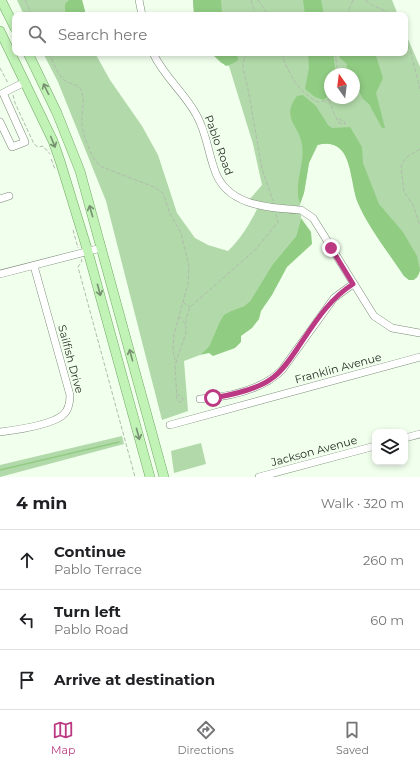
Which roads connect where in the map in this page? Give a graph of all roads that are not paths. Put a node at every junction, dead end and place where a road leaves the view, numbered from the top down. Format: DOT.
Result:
graph roads {
  1 [pos="1,0"];
  2 [pos="139,0"];
  3 [pos="141,12"];
  4 [pos="12,22"];
  5 [pos="0,31"];
  6 [pos="12,55"];
  7 [pos="12,56"];
  8 [pos="29,56"];
  9 [pos="155,56"];
  10 [pos="25,82"];
  11 [pos="1,92"];
  12 [pos="0,122"];
  13 [pos="9,196"];
  14 [pos="0,199"];
  15 [pos="101,248"];
  16 [pos="84,253"];
  17 [pos="34,266"];
  18 [pos="0,274"];
  19 [pos="353,284"];
  20 [pos="420,333"];
  21 [pos="420,357"];
  22 [pos="141,393"];
  23 [pos="128,397"];
  24 [pos="200,399"];
  25 [pos="170,425"];
  26 [pos="0,432"];
  27 [pos="420,434"];
  28 [pos="408,437"];
  29 [pos="372,447"];
  30 [pos="150,477"];
  31 [pos="164,477"];
  32 [pos="259,477"];
  1 -- 4 [label="main road"];
  2 -- 3 [label="street"];
  5 -- 6 [label="main road"];
  7 -- 10 [label="main road"];
  15 -- 8 [label="main road, one-way"];
  9 -- 19 [label="street, Pablo Road"];
  10 -- 11 [label="street"];
  10 -- 16 [label="main road, one-way"];
  11 -- 12 [label="street"];
  13 -- 14 [label="street"];
  15 -- 16 [label="street"];
  22 -- 15 [label="main road, one-way"];
  16 -- 17 [label="street"];
  16 -- 23 [label="main road, one-way"];
  17 -- 18 [label="street"];
  17 -- 26 [label="street, Sailfish Drive"];
  19 -- 20 [label="street, Pablo Road"];
  19 -- 24 [label="street"];
  21 -- 25 [label="street, Franklin Avenue"];
  22 -- 23 [label="main road"];
  22 -- 31 [label="main road"];
  23 -- 30 [label="main road, one-way"];
  27 -- 28 [label="street"];
  29 -- 32 [label="street, Jackson Avenue"];
}
